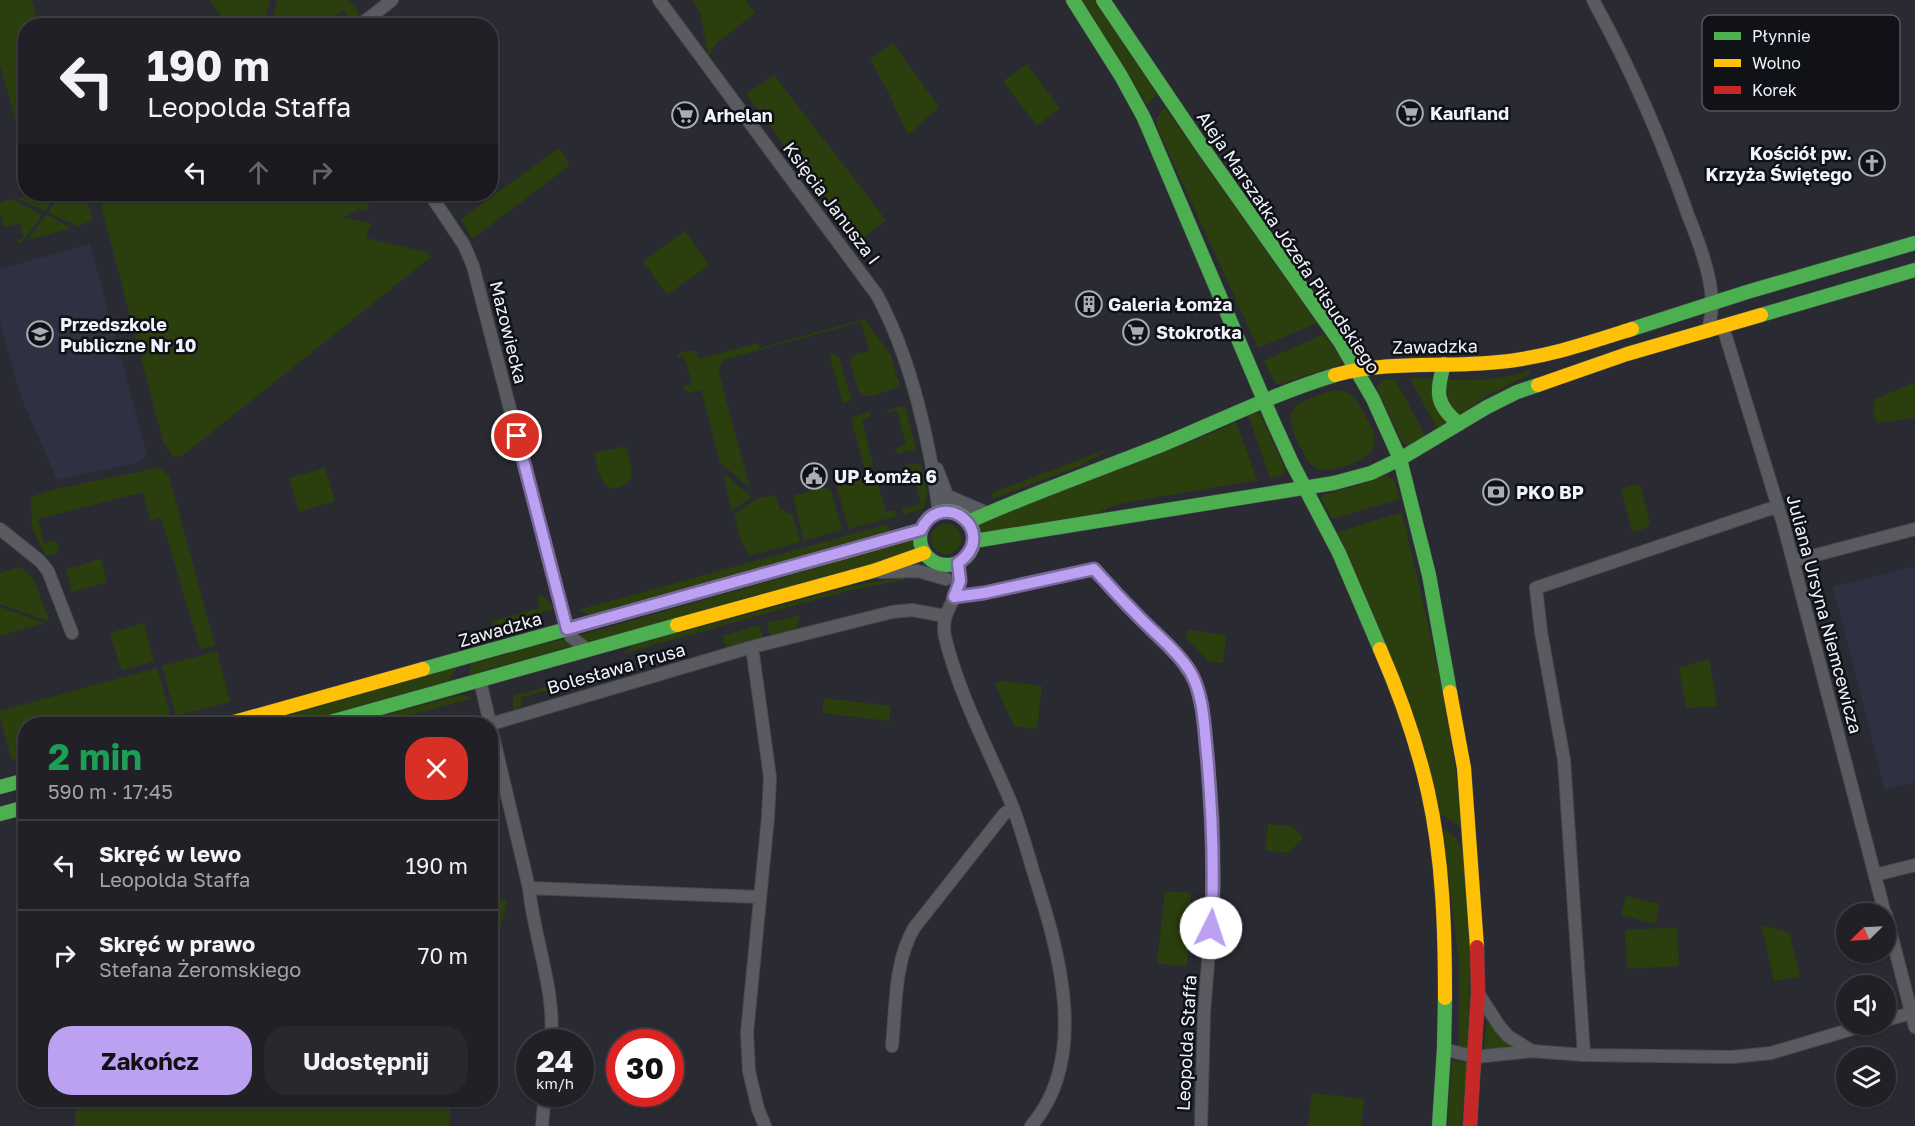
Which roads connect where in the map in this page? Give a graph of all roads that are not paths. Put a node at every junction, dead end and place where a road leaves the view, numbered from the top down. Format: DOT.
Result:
graph roads {
  1 [pos="392,0"];
  2 [pos="659,0"];
  3 [pos="1073,0"];
  4 [pos="1103,0"];
  5 [pos="1593,0"];
  6 [pos="369,18"];
  7 [pos="435,201"];
  8 [pos="1915,243"];
  9 [pos="1876,255"];
  10 [pos="1843,265"];
  11 [pos="1915,270"];
  12 [pos="1883,280"];
  13 [pos="1850,291"];
  14 [pos="1712,304"];
  15 [pos="1723,327"];
  16 [pos="1708,331"];
  17 [pos="1444,364"];
  18 [pos="1357,369"];
  19 [pos="1264,399"];
  20 [pos="1459,424"];
  21 [pos="930,452"];
  22 [pos="1400,459"];
  23 [pos="1305,488"];
  24 [pos="948,496"];
  25 [pos="1778,506"];
  26 [pos="939,513"];
  27 [pos="954,513"];
  28 [pos="987,513"];
  29 [pos="968,522"];
  30 [pos="0,529"];
  31 [pos="1915,529"];
  32 [pos="921,530"];
  33 [pos="974,541"];
  34 [pos="924,553"];
  35 [pos="1793,561"];
  36 [pos="958,563"];
  37 [pos="943,565"];
  38 [pos="873,571"];
  39 [pos="946,579"];
  40 [pos="954,597"];
  41 [pos="945,616"];
  42 [pos="567,629"];
  43 [pos="72,633"];
  44 [pos="752,647"];
  45 [pos="588,650"];
  46 [pos="480,681"];
  47 [pos="252,717"];
  48 [pos="349,717"];
  49 [pos="489,717"];
  50 [pos="498,722"];
  51 [pos="498,754"];
  52 [pos="18,782"];
  53 [pos="0,787"];
  54 [pos="1012,808"];
  55 [pos="18,809"];
  56 [pos="0,814"];
  57 [pos="1915,865"];
  58 [pos="1875,875"];
  59 [pos="529,888"];
  60 [pos="760,897"];
  61 [pos="1882,903"];
  62 [pos="1896,956"];
  63 [pos="1478,993"];
  64 [pos="1911,1013"];
  65 [pos="1896,1017"];
  66 [pos="1915,1027"];
  67 [pos="552,1029"];
  68 [pos="1836,1034"];
  69 [pos="892,1046"];
  70 [pos="1444,1049"];
  71 [pos="1532,1051"];
  72 [pos="1584,1055"];
  73 [pos="1475,1057"];
  74 [pos="544,1107"];
  75 [pos="542,1126"];
  76 [pos="765,1126"];
  77 [pos="1031,1126"];
  78 [pos="1201,1126"];
  79 [pos="1439,1126"];
  80 [pos="1470,1126"];
  1 -- 6 [label="street"];
  2 -- 21 [label="street, Księcia Janusza I"];
  3 -- 19 [label="street"];
  4 -- 18 [label="street, Aleja Marszałka Józefa Piłsudskiego"];
  5 -- 14 [label="street"];
  7 -- 42 [label="street, Mazowiecka"];
  8 -- 9 [label="street, Zawadzka"];
  9 -- 10 [label="street, Zawadzka"];
  9 -- 12 [label="street"];
  10 -- 13 [label="street"];
  10 -- 14 [label="street, Zawadzka"];
  11 -- 12 [label="street"];
  12 -- 13 [label="street"];
  13 -- 15 [label="street"];
  14 -- 16 [label="street"];
  14 -- 17 [label="street, Zawadzka"];
  15 -- 16 [label="street"];
  15 -- 25 [label="street, Juliana Ursyna Niemcewicza"];
  16 -- 20 [label="street"];
  17 -- 18 [label="street, Zawadzka"];
  17 -- 20 [label="street"];
  18 -- 19 [label="street, Zawadzka"];
  18 -- 22 [label="street, Aleja Marszałka Józefa Piłsudskiego"];
  19 -- 23 [label="street"];
  19 -- 28 [label="street, Zawadzka"];
  20 -- 22 [label="street"];
  21 -- 24 [label="street, Księcia Janusza I"];
  21 -- 26 [label="street, Księcia Janusza I"];
  22 -- 23 [label="street"];
  22 -- 63 [label="street, Aleja Marszałka Józefa Piłsudskiego"];
  23 -- 33 [label="street"];
  23 -- 70 [label="street"];
  24 -- 27 [label="street, Księcia Janusza I"];
  24 -- 28 [label="street"];
  25 -- 35 [label="street, Juliana Ursyna Niemcewicza"];
  25 -- 72 [label="street"];
  26 -- 27 [label="street"];
  26 -- 32 [label="street"];
  27 -- 29 [label="street"];
  28 -- 29 [label="street, Zawadzka"];
  29 -- 33 [label="street"];
  30 -- 43 [label="street"];
  31 -- 35 [label="street"];
  32 -- 34 [label="street"];
  32 -- 42 [label="street, Zawadzka"];
  33 -- 36 [label="street"];
  34 -- 37 [label="street"];
  34 -- 38 [label="street"];
  35 -- 58 [label="street, Juliana Ursyna Niemcewicza"];
  36 -- 37 [label="street"];
  36 -- 40 [label="street"];
  37 -- 39 [label="street"];
  38 -- 39 [label="street"];
  38 -- 45 [label="street"];
  39 -- 40 [label="street"];
  40 -- 41 [label="street"];
  40 -- 78 [label="street, Leopolda Staffa"];
  41 -- 44 [label="street, Bolesława Prusa"];
  41 -- 54 [label="street"];
  42 -- 45 [label="street"];
  42 -- 47 [label="street, Zawadzka"];
  44 -- 50 [label="street, Bolesława Prusa"];
  44 -- 60 [label="street"];
  45 -- 46 [label="street"];
  46 -- 48 [label="street"];
  46 -- 49 [label="street"];
  51 -- 59 [label="street"];
  52 -- 53 [label="street"];
  54 -- 69 [label="street"];
  54 -- 77 [label="street"];
  55 -- 56 [label="street"];
  57 -- 58 [label="street"];
  58 -- 61 [label="street, Juliana Ursyna Niemcewicza"];
  59 -- 60 [label="street"];
  59 -- 67 [label="street"];
  60 -- 76 [label="street"];
  62 -- 64 [label="street, Juliana Ursyna Niemcewicza"];
  63 -- 71 [label="street"];
  63 -- 73 [label="street, Aleja Marszałka Józefa Piłsudskiego"];
  64 -- 65 [label="street"];
  64 -- 66 [label="street, Juliana Ursyna Niemcewicza"];
  68 -- 72 [label="street"];
  70 -- 73 [label="street"];
  70 -- 79 [label="street"];
  71 -- 72 [label="street"];
  71 -- 73 [label="street"];
  73 -- 80 [label="street, Aleja Marszałka Józefa Piłsudskiego"];
  74 -- 75 [label="street"];
}
